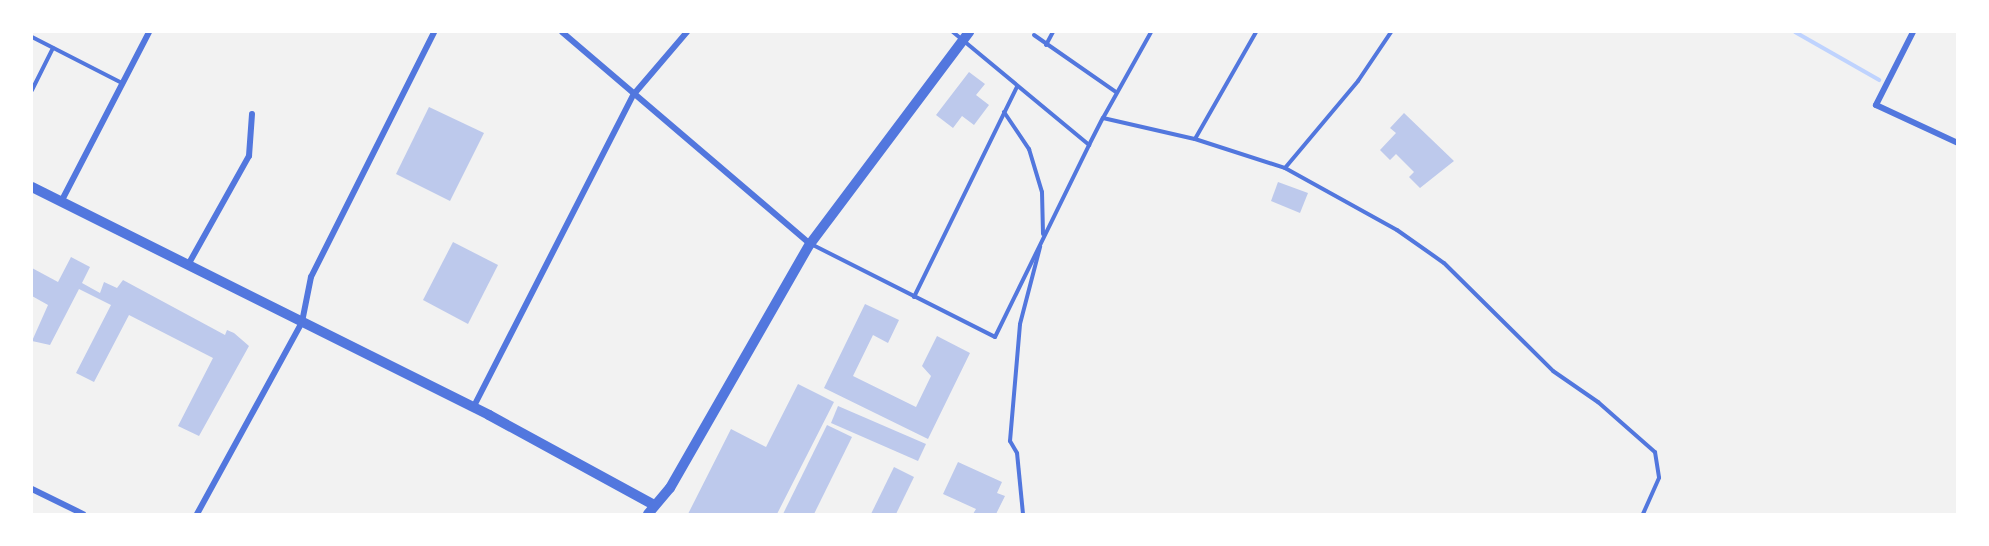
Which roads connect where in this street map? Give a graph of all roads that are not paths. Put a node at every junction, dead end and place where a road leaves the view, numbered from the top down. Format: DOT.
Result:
graph roads {
  1 [pos="149,32"];
  2 [pos="434,32"];
  3 [pos="562,32"];
  4 [pos="687,32"];
  5 [pos="953,32"];
  6 [pos="969,32"];
  7 [pos="1053,32"];
  8 [pos="1151,32"];
  9 [pos="1256,32"];
  10 [pos="1391,32"];
  11 [pos="1913,32"];
  12 [pos="1034,35"];
  13 [pos="32,38"];
  14 [pos="961,42"];
  15 [pos="1046,45"];
  16 [pos="53,48"];
  17 [pos="122,83"];
  18 [pos="1017,87"];
  19 [pos="32,90"];
  20 [pos="1116,92"];
  21 [pos="634,94"];
  22 [pos="1004,112"];
  23 [pos="252,114"];
  24 [pos="1103,118"];
  25 [pos="1196,139"];
  26 [pos="1958,143"];
  27 [pos="1089,145"];
  28 [pos="1285,168"];
  29 [pos="32,187"];
  30 [pos="61,202"];
  31 [pos="1043,237"];
  32 [pos="810,244"];
  33 [pos="188,265"];
  34 [pos="914,297"];
  35 [pos="302,322"];
  36 [pos="473,408"];
  37 [pos="32,491"];
  38 [pos="651,510"];
  39 [pos="83,514"];
  40 [pos="197,514"];
  41 [pos="1023,514"];
  42 [pos="1642,514"];
  1 -- 17 [label="street"];
  2 -- 35 [label="street"];
  3 -- 21 [label="street"];
  4 -- 21 [label="street"];
  5 -- 14 [label="lane"];
  6 -- 14 [label="street"];
  7 -- 15 [label="lane"];
  8 -- 20 [label="lane"];
  9 -- 25 [label="lane"];
  10 -- 28 [label="lane"];
  11 -- 26 [label="street"];
  12 -- 15 [label="lane"];
  13 -- 16 [label="lane"];
  14 -- 18 [label="lane"];
  14 -- 32 [label="street"];
  15 -- 20 [label="lane"];
  16 -- 17 [label="lane"];
  16 -- 19 [label="lane"];
  17 -- 30 [label="street"];
  18 -- 22 [label="lane"];
  18 -- 27 [label="lane"];
  20 -- 24 [label="lane"];
  21 -- 32 [label="street"];
  21 -- 36 [label="street"];
  22 -- 31 [label="lane"];
  22 -- 34 [label="lane"];
  23 -- 33 [label="street"];
  24 -- 25 [label="lane"];
  24 -- 27 [label="lane"];
  25 -- 28 [label="lane"];
  27 -- 31 [label="lane"];
  28 -- 42 [label="lane"];
  29 -- 30 [label="street"];
  30 -- 33 [label="street"];
  31 -- 34 [label="lane"];
  31 -- 41 [label="lane"];
  32 -- 34 [label="lane"];
  32 -- 38 [label="street"];
  33 -- 35 [label="street"];
  35 -- 36 [label="street"];
  35 -- 40 [label="street"];
  36 -- 38 [label="street"];
  37 -- 39 [label="street"];
}
